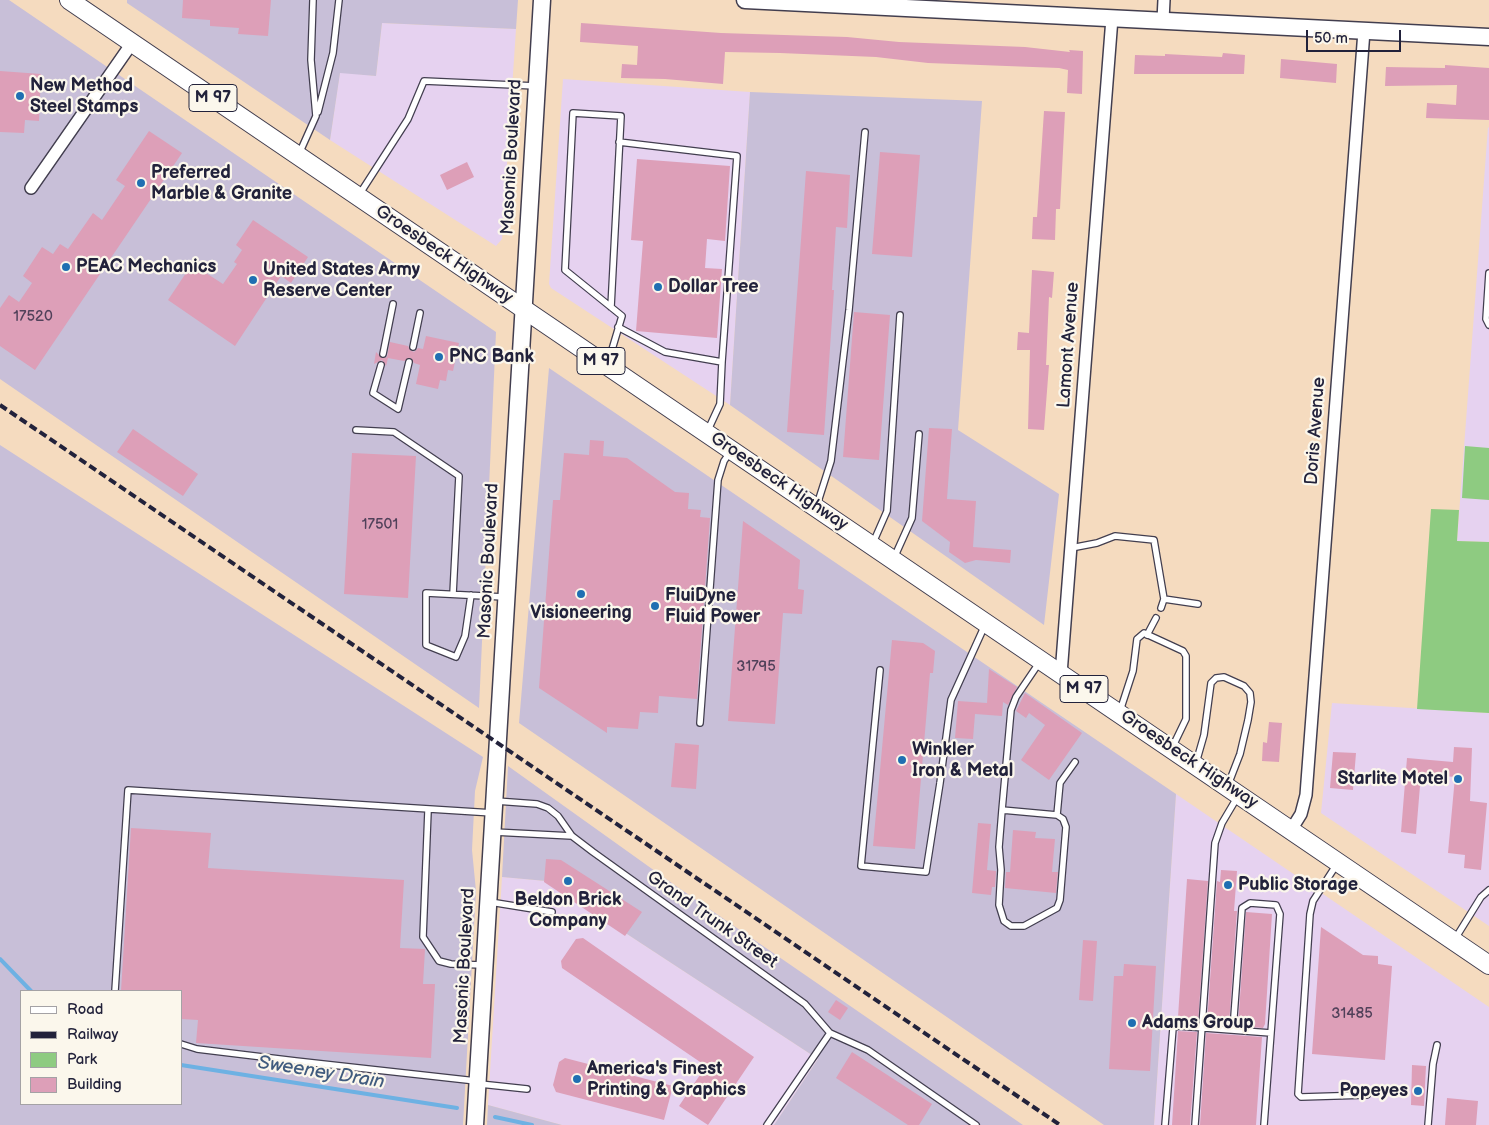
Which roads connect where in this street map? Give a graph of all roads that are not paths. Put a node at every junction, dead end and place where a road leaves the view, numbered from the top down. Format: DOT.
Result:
graph roads {
  1 [pos="69,0"];
  2 [pos="313,0"];
  3 [pos="338,0"];
  4 [pos="542,0"];
  5 [pos="745,0"];
  6 [pos="754,0"];
  7 [pos="1164,0"];
  8 [pos="939,5"];
  9 [pos="1112,18"];
  10 [pos="1163,20"];
  11 [pos="1364,31"];
  12 [pos="1489,37"];
  13 [pos="132,43"];
  14 [pos="537,86"];
  15 [pos="316,116"];
  16 [pos="865,132"];
  17 [pos="619,142"];
  18 [pos="298,156"];
  19 [pos="31,188"];
  20 [pos="358,196"];
  21 [pos="1489,274"];
  22 [pos="393,304"];
  23 [pos="611,307"];
  24 [pos="523,309"];
  25 [pos="420,313"];
  26 [pos="900,315"];
  27 [pos="1489,324"];
  28 [pos="618,326"];
  29 [pos="413,347"];
  30 [pos="383,354"];
  31 [pos="410,362"];
  32 [pos="722,362"];
  33 [pos="381,365"];
  34 [pos="607,365"];
  35 [pos="356,430"];
  36 [pos="707,433"];
  37 [pos="919,434"];
  38 [pos="732,450"];
  39 [pos="816,507"];
  40 [pos="872,545"];
  41 [pos="1071,548"];
  42 [pos="893,560"];
  43 [pos="453,594"];
  44 [pos="471,595"];
  45 [pos="507,597"];
  46 [pos="1164,599"];
  47 [pos="1198,604"];
  48 [pos="1162,608"];
  49 [pos="1156,618"];
  50 [pos="986,623"];
  51 [pos="1147,635"];
  52 [pos="1041,660"];
  53 [pos="880,670"];
  54 [pos="1061,674"];
  55 [pos="1119,713"];
  56 [pos="700,723"];
  57 [pos="1172,749"];
  58 [pos="1075,762"];
  59 [pos="1195,765"];
  60 [pos="1233,791"];
  61 [pos="494,807"];
  62 [pos="428,810"];
  63 [pos="1002,810"];
  64 [pos="1057,815"];
  65 [pos="1291,830"];
  66 [pos="493,832"];
  67 [pos="572,836"];
  68 [pos="1338,862"];
  69 [pos="1489,890"];
  70 [pos="489,902"];
  71 [pos="552,912"];
  72 [pos="1453,940"];
  73 [pos="1488,963"];
  74 [pos="485,965"];
  75 [pos="115,990"];
  76 [pos="1201,1027"];
  77 [pos="1234,1030"];
  78 [pos="1271,1033"];
  79 [pos="830,1034"];
  80 [pos="182,1044"];
  81 [pos="1438,1045"];
  82 [pos="478,1082"];
  83 [pos="527,1089"];
  84 [pos="1367,1095"];
  85 [pos="476,1125"];
  86 [pos="767,1125"];
  87 [pos="976,1125"];
  88 [pos="1165,1125"];
  89 [pos="1195,1125"];
  90 [pos="1264,1125"];
  91 [pos="1428,1125"];
  1 -- 13 [label="main road, Groesbeck Highway / M 97"];
  2 -- 15 [label="lane"];
  3 -- 15 [label="lane"];
  4 -- 14 [label="street, Masonic Boulevard"];
  5 -- 6 [label="street"];
  6 -- 8 [label="street"];
  7 -- 10 [label="street"];
  8 -- 9 [label="street"];
  9 -- 10 [label="street"];
  9 -- 41 [label="street, Lamont Avenue"];
  10 -- 11 [label="street"];
  11 -- 12 [label="street"];
  11 -- 65 [label="street, Doris Avenue"];
  13 -- 18 [label="main road, Groesbeck Highway / M 97"];
  13 -- 19 [label="street"];
  14 -- 20 [label="lane"];
  14 -- 24 [label="street, Masonic Boulevard"];
  15 -- 18 [label="lane"];
  16 -- 39 [label="lane"];
  17 -- 23 [label="lane"];
  17 -- 23 [label="lane"];
  17 -- 32 [label="lane"];
  18 -- 20 [label="main road, Groesbeck Highway / M 97"];
  20 -- 24 [label="main road, Groesbeck Highway / M 97"];
  21 -- 27 [label="lane"];
  22 -- 30 [label="lane"];
  23 -- 28 [label="lane"];
  24 -- 34 [label="main road, Groesbeck Highway / M 97"];
  24 -- 45 [label="street, Masonic Boulevard"];
  25 -- 29 [label="lane"];
  26 -- 40 [label="lane"];
  28 -- 32 [label="lane"];
  28 -- 34 [label="lane"];
  31 -- 33 [label="lane"];
  32 -- 36 [label="lane"];
  34 -- 36 [label="main road, Groesbeck Highway / M 97"];
  35 -- 43 [label="lane"];
  36 -- 38 [label="main road, Groesbeck Highway / M 97"];
  37 -- 42 [label="lane"];
  38 -- 39 [label="main road, Groesbeck Highway / M 97"];
  38 -- 56 [label="lane"];
  39 -- 40 [label="main road, Groesbeck Highway / M 97"];
  40 -- 42 [label="main road, Groesbeck Highway / M 97"];
  41 -- 46 [label="lane"];
  41 -- 54 [label="street, Lamont Avenue"];
  42 -- 50 [label="main road, Groesbeck Highway / M 97"];
  43 -- 44 [label="lane"];
  43 -- 44 [label="lane"];
  44 -- 45 [label="lane"];
  45 -- 61 [label="street, Masonic Boulevard"];
  46 -- 47 [label="lane"];
  46 -- 48 [label="lane"];
  49 -- 51 [label="lane"];
  50 -- 52 [label="main road, Groesbeck Highway / M 97"];
  50 -- 53 [label="lane"];
  51 -- 55 [label="lane"];
  51 -- 57 [label="lane"];
  52 -- 54 [label="main road, Groesbeck Highway / M 97"];
  52 -- 63 [label="lane"];
  54 -- 55 [label="main road, Groesbeck Highway / M 97"];
  55 -- 57 [label="main road, Groesbeck Highway / M 97"];
  57 -- 59 [label="main road, Groesbeck Highway / M 97"];
  58 -- 64 [label="lane"];
  59 -- 60 [label="main road, Groesbeck Highway / M 97"];
  59 -- 60 [label="lane"];
  60 -- 65 [label="main road, Groesbeck Highway / M 97"];
  60 -- 76 [label="lane"];
  61 -- 62 [label="lane, Grand Trunk Street"];
  61 -- 66 [label="street, Masonic Boulevard"];
  61 -- 67 [label="lane, Grand Trunk Street"];
  62 -- 74 [label="lane"];
  62 -- 75 [label="lane, Grand Trunk Street"];
  63 -- 64 [label="lane"];
  63 -- 64 [label="lane"];
  65 -- 68 [label="main road, Groesbeck Highway / M 97"];
  66 -- 67 [label="lane"];
  66 -- 70 [label="street, Masonic Boulevard"];
  67 -- 79 [label="lane, Grand Trunk Street"];
  68 -- 72 [label="main road, Groesbeck Highway / M 97"];
  68 -- 84 [label="lane"];
  69 -- 72 [label="lane"];
  70 -- 71 [label="lane"];
  70 -- 74 [label="street, Masonic Boulevard"];
  72 -- 73 [label="main road, Groesbeck Highway / M 97"];
  74 -- 82 [label="street, Masonic Boulevard"];
  76 -- 77 [label="lane"];
  76 -- 88 [label="lane"];
  76 -- 89 [label="lane"];
  77 -- 78 [label="lane"];
  77 -- 78 [label="lane"];
  78 -- 90 [label="lane"];
  79 -- 86 [label="lane"];
  79 -- 87 [label="lane"];
  80 -- 82 [label="lane"];
  81 -- 91 [label="lane"];
  82 -- 83 [label="lane"];
  82 -- 85 [label="street, Masonic Boulevard"];
}
